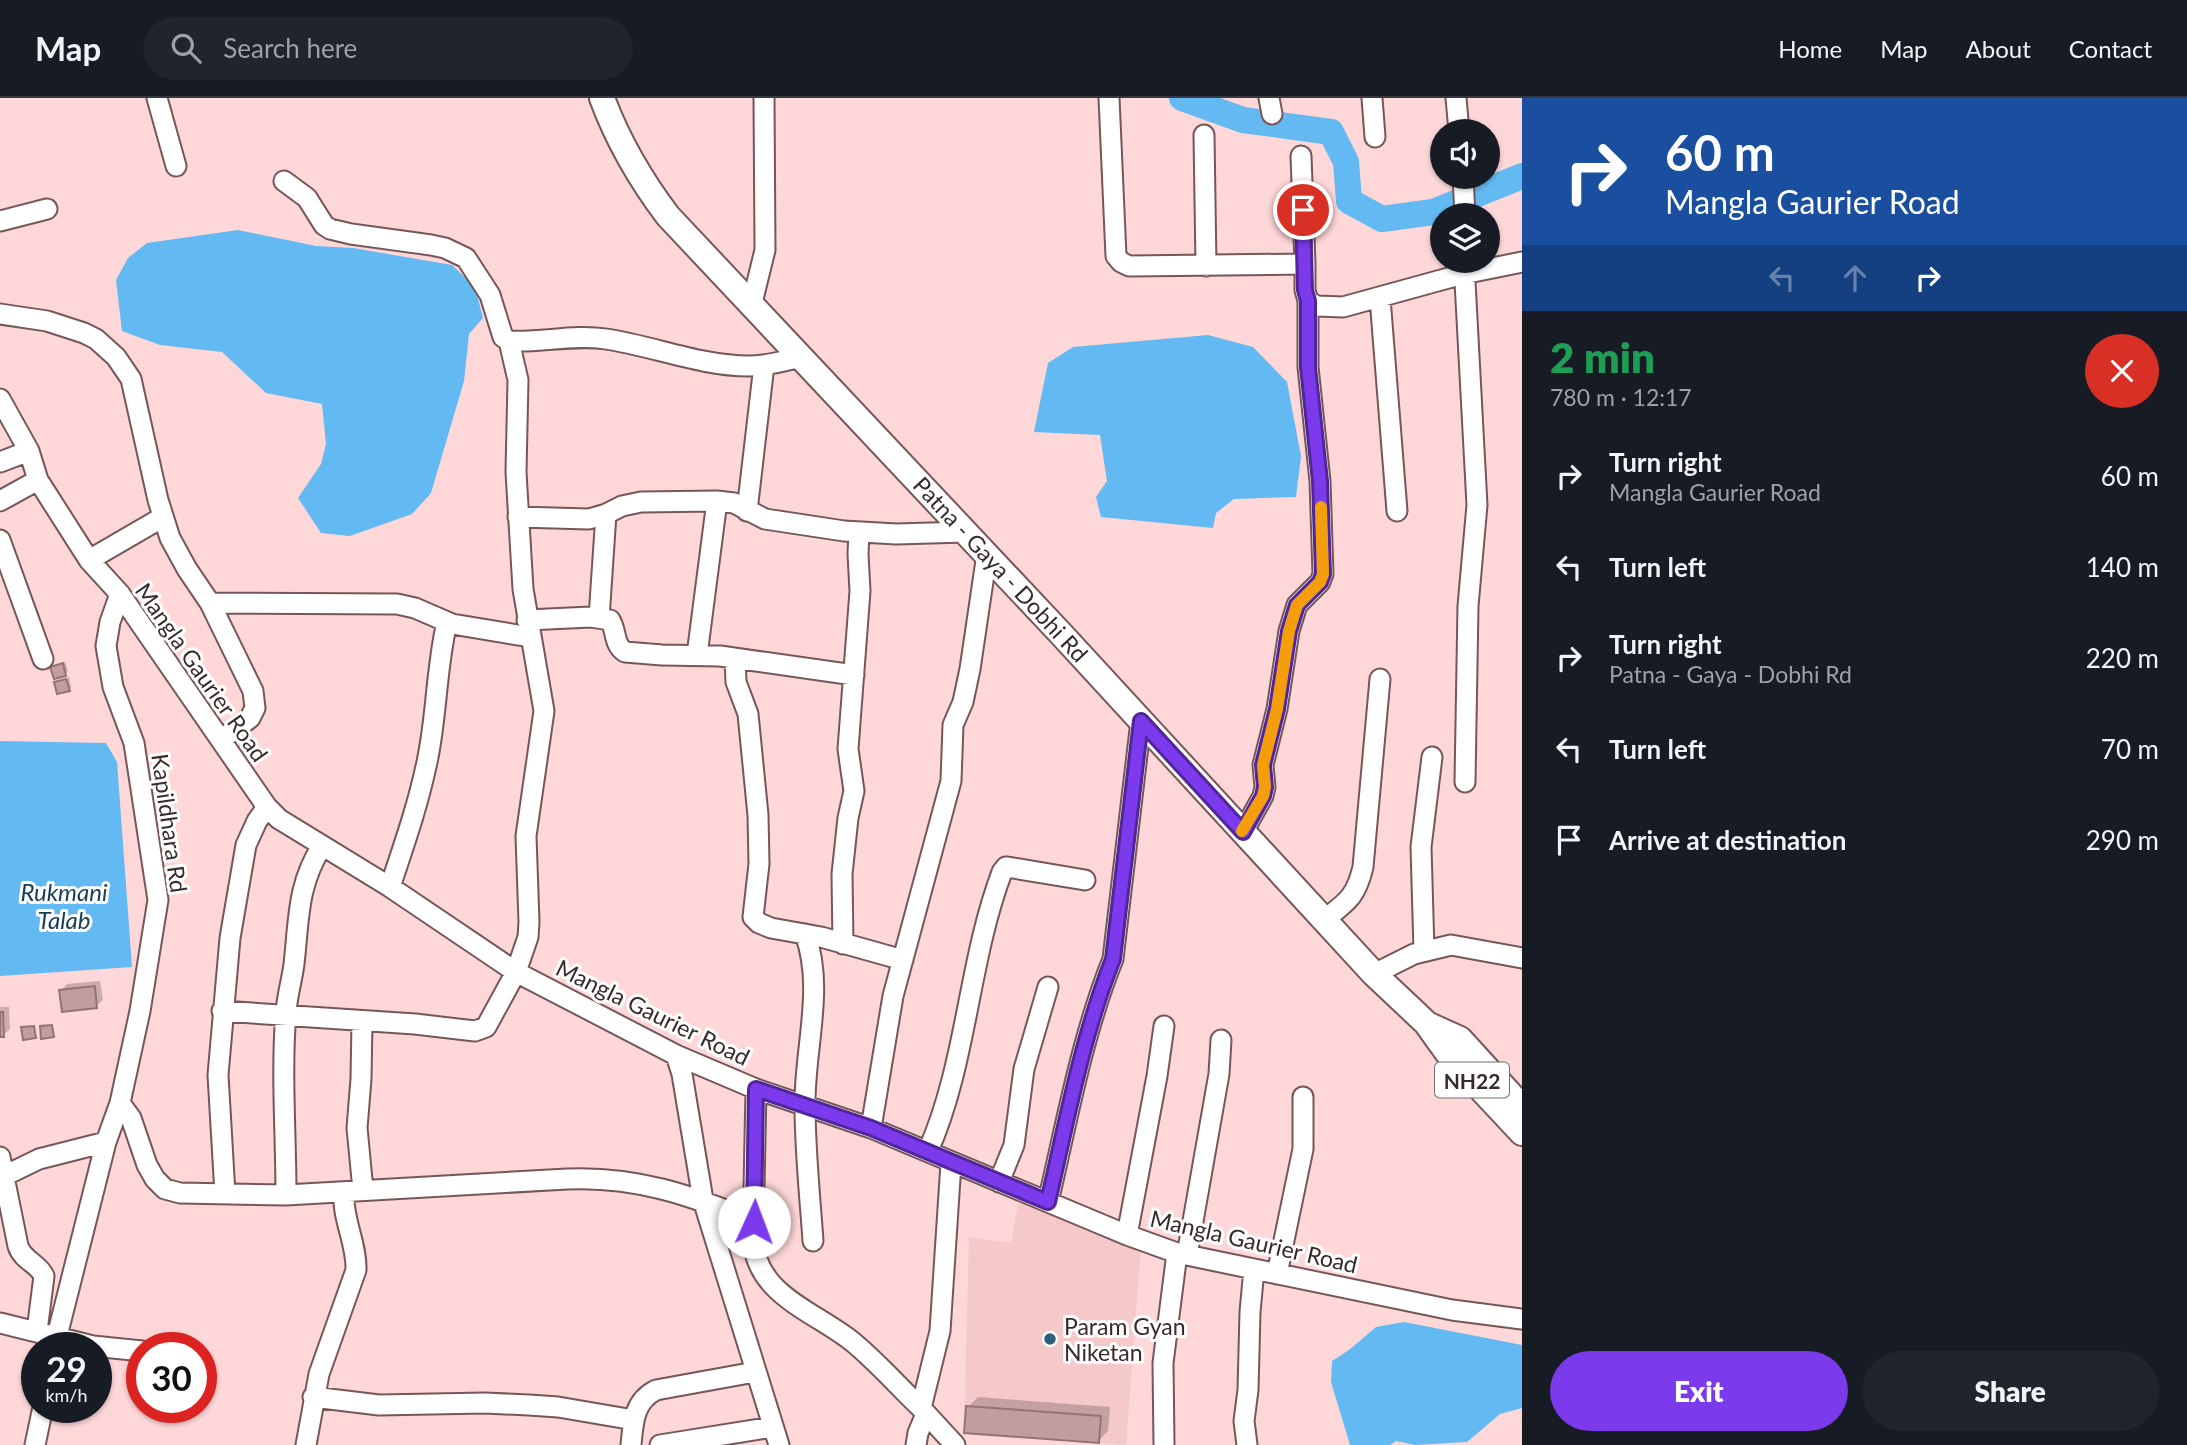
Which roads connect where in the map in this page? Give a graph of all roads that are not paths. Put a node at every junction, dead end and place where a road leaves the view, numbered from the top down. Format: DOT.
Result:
graph roads {
  1 [pos="157,98"];
  2 [pos="602,98"];
  3 [pos="764,98"];
  4 [pos="1109,98"];
  5 [pos="1372,98"];
  6 [pos="1456,98"];
  7 [pos="1458,119"];
  8 [pos="1204,135"];
  9 [pos="1375,137"];
  10 [pos="1301,156"];
  11 [pos="176,166"];
  12 [pos="284,181"];
  13 [pos="47,209"];
  14 [pos="0,221"];
  15 [pos="1522,262"];
  16 [pos="1305,264"];
  17 [pos="1500,264"];
  18 [pos="1206,266"];
  19 [pos="1448,273"];
  20 [pos="1464,273"];
  21 [pos="1380,298"];
  22 [pos="1308,301"];
  23 [pos="752,303"];
  24 [pos="0,314"];
  25 [pos="509,341"];
  26 [pos="802,357"];
  27 [pos="764,365"];
  28 [pos="2,407"];
  29 [pos="29,451"];
  30 [pos="0,463"];
  31 [pos="38,480"];
  32 [pos="0,500"];
  33 [pos="717,501"];
  34 [pos="747,511"];
  35 [pos="1398,511"];
  36 [pos="606,514"];
  37 [pos="163,517"];
  38 [pos="519,517"];
  39 [pos="966,532"];
  40 [pos="859,533"];
  41 [pos="0,540"];
  42 [pos="987,554"];
  43 [pos="89,560"];
  44 [pos="120,594"];
  45 [pos="210,603"];
  46 [pos="598,618"];
  47 [pos="447,622"];
  48 [pos="529,628"];
  49 [pos="697,655"];
  50 [pos="735,658"];
  51 [pos="43,659"];
  52 [pos="854,675"];
  53 [pos="1380,679"];
  54 [pos="1141,721"];
  55 [pos="222,739"];
  56 [pos="1432,757"];
  57 [pos="1465,782"];
  58 [pos="267,807"];
  59 [pos="1243,832"];
  60 [pos="322,846"];
  61 [pos="1084,880"];
  62 [pos="390,887"];
  63 [pos="1324,920"];
  64 [pos="805,934"];
  65 [pos="844,944"];
  66 [pos="1424,951"];
  67 [pos="1522,958"];
  68 [pos="903,960"];
  69 [pos="516,972"];
  70 [pos="1374,974"];
  71 [pos="1048,987"];
  72 [pos="222,1012"];
  73 [pos="285,1015"];
  74 [pos="362,1022"];
  75 [pos="1426,1023"];
  76 [pos="1164,1026"];
  77 [pos="1222,1040"];
  78 [pos="676,1055"];
  79 [pos="756,1089"];
  80 [pos="1303,1097"];
  81 [pos="120,1103"];
  82 [pos="804,1105"];
  83 [pos="1522,1107"];
  84 [pos="871,1128"];
  85 [pos="1522,1133"];
  86 [pos="106,1142"];
  87 [pos="928,1151"];
  88 [pos="0,1157"];
  89 [pos="951,1163"];
  90 [pos="3,1177"];
  91 [pos="999,1182"];
  92 [pos="353,1192"];
  93 [pos="225,1194"];
  94 [pos="286,1195"];
  95 [pos="703,1200"];
  96 [pos="1048,1202"];
  97 [pos="754,1222"];
  98 [pos="1127,1235"];
  99 [pos="813,1241"];
  100 [pos="1182,1254"];
  101 [pos="1254,1269"];
  102 [pos="1277,1274"];
  103 [pos="1522,1319"];
  104 [pos="0,1322"];
  105 [pos="29,1332"];
  106 [pos="48,1332"];
  107 [pos="51,1332"];
  108 [pos="755,1371"];
  109 [pos="313,1396"];
  110 [pos="923,1411"];
  111 [pos="634,1420"];
  112 [pos="40,1423"];
  113 [pos="776,1436"];
  114 [pos="35,1445"];
  115 [pos="306,1445"];
  116 [pos="631,1445"];
  117 [pos="661,1445"];
  118 [pos="916,1445"];
  119 [pos="955,1445"];
  120 [pos="1164,1445"];
  121 [pos="1247,1445"];
  1 -- 11 [label="street"];
  2 -- 23 [label="main road, Patna - Gaya - Dobhi Rd"];
  3 -- 23 [label="street"];
  4 -- 18 [label="street"];
  5 -- 9 [label="street"];
  6 -- 7 [label="street"];
  8 -- 18 [label="street"];
  10 -- 16 [label="street"];
  12 -- 25 [label="street"];
  13 -- 14 [label="street"];
  15 -- 17 [label="street"];
  16 -- 18 [label="street"];
  16 -- 22 [label="street"];
  19 -- 21 [label="street"];
  20 -- 57 [label="street"];
  21 -- 22 [label="street"];
  21 -- 35 [label="street"];
  22 -- 59 [label="street"];
  23 -- 26 [label="main road, Patna - Gaya - Dobhi Rd"];
  24 -- 37 [label="street"];
  25 -- 27 [label="street"];
  25 -- 38 [label="street"];
  26 -- 27 [label="street"];
  26 -- 39 [label="main road, Patna - Gaya - Dobhi Rd"];
  27 -- 34 [label="street"];
  28 -- 29 [label="street, Mangla Gaurier Road"];
  29 -- 30 [label="street"];
  29 -- 31 [label="street, Mangla Gaurier Road"];
  31 -- 32 [label="street"];
  31 -- 43 [label="street, Mangla Gaurier Road"];
  33 -- 34 [label="street"];
  33 -- 36 [label="street"];
  33 -- 49 [label="street"];
  34 -- 40 [label="street"];
  36 -- 38 [label="street"];
  36 -- 46 [label="street"];
  37 -- 43 [label="street"];
  37 -- 45 [label="street"];
  38 -- 48 [label="street"];
  39 -- 40 [label="street"];
  39 -- 42 [label="main road, Patna - Gaya - Dobhi Rd"];
  40 -- 52 [label="street"];
  41 -- 51 [label="street"];
  42 -- 54 [label="main road, Patna - Gaya - Dobhi Rd"];
  42 -- 68 [label="street"];
  43 -- 44 [label="street, Mangla Gaurier Road"];
  44 -- 55 [label="street, Mangla Gaurier Road"];
  44 -- 81 [label="street, Kapildhara Rd"];
  45 -- 47 [label="street"];
  45 -- 55 [label="street"];
  46 -- 48 [label="street"];
  46 -- 49 [label="street"];
  47 -- 48 [label="street"];
  47 -- 62 [label="street"];
  48 -- 69 [label="street"];
  49 -- 50 [label="street"];
  50 -- 52 [label="street"];
  50 -- 64 [label="street"];
  52 -- 65 [label="street"];
  53 -- 63 [label="street"];
  54 -- 59 [label="main road, Patna - Gaya - Dobhi Rd"];
  54 -- 96 [label="street"];
  55 -- 58 [label="street, Mangla Gaurier Road"];
  56 -- 66 [label="street"];
  58 -- 60 [label="street, Mangla Gaurier Road"];
  58 -- 72 [label="street"];
  59 -- 63 [label="main road, Patna - Gaya - Dobhi Rd"];
  60 -- 62 [label="street, Mangla Gaurier Road"];
  60 -- 73 [label="street"];
  61 -- 87 [label="street"];
  62 -- 69 [label="street, Mangla Gaurier Road"];
  63 -- 70 [label="main road, Patna - Gaya - Dobhi Rd"];
  64 -- 65 [label="street"];
  64 -- 82 [label="street"];
  65 -- 68 [label="street"];
  66 -- 67 [label="street"];
  66 -- 70 [label="street"];
  68 -- 84 [label="street"];
  69 -- 74 [label="street"];
  69 -- 78 [label="street, Mangla Gaurier Road"];
  70 -- 75 [label="main road, Patna - Gaya - Dobhi Rd"];
  71 -- 91 [label="street"];
  72 -- 73 [label="street"];
  72 -- 93 [label="street"];
  73 -- 74 [label="street"];
  73 -- 94 [label="street"];
  74 -- 92 [label="street"];
  75 -- 83 [label="main road, Patna - Gaya - Dobhi Rd / NH22"];
  75 -- 85 [label="main road, Patna - Gaya - Dobhi Rd / NH22"];
  76 -- 98 [label="street"];
  77 -- 100 [label="street"];
  78 -- 79 [label="street, Mangla Gaurier Road"];
  78 -- 95 [label="street"];
  79 -- 82 [label="street, Mangla Gaurier Road"];
  79 -- 97 [label="street"];
  80 -- 102 [label="street"];
  81 -- 86 [label="street, Kapildhara Rd"];
  81 -- 93 [label="street"];
  82 -- 84 [label="street, Mangla Gaurier Road"];
  82 -- 99 [label="street"];
  84 -- 87 [label="street, Mangla Gaurier Road"];
  86 -- 90 [label="street"];
  86 -- 107 [label="street, Kapildhara Rd"];
  87 -- 89 [label="street, Mangla Gaurier Road"];
  88 -- 90 [label="street"];
  89 -- 91 [label="street, Mangla Gaurier Road"];
  89 -- 110 [label="street"];
  90 -- 106 [label="street"];
  91 -- 96 [label="street, Mangla Gaurier Road"];
  92 -- 94 [label="street"];
  92 -- 95 [label="street"];
  92 -- 109 [label="street"];
  93 -- 94 [label="street"];
  95 -- 97 [label="street"];
  95 -- 108 [label="street"];
  96 -- 98 [label="street, Mangla Gaurier Road"];
  97 -- 110 [label="street"];
  98 -- 100 [label="street, Mangla Gaurier Road"];
  100 -- 101 [label="street, Mangla Gaurier Road"];
  100 -- 120 [label="street"];
  101 -- 102 [label="street, Mangla Gaurier Road"];
  101 -- 121 [label="street"];
  102 -- 103 [label="street, Mangla Gaurier Road"];
  104 -- 105 [label="street"];
  108 -- 111 [label="street"];
  108 -- 113 [label="street"];
  109 -- 111 [label="street"];
  109 -- 115 [label="street"];
  110 -- 118 [label="street"];
  110 -- 119 [label="street"];
  111 -- 116 [label="street"];
  112 -- 114 [label="street"];
  113 -- 117 [label="street"];
}
